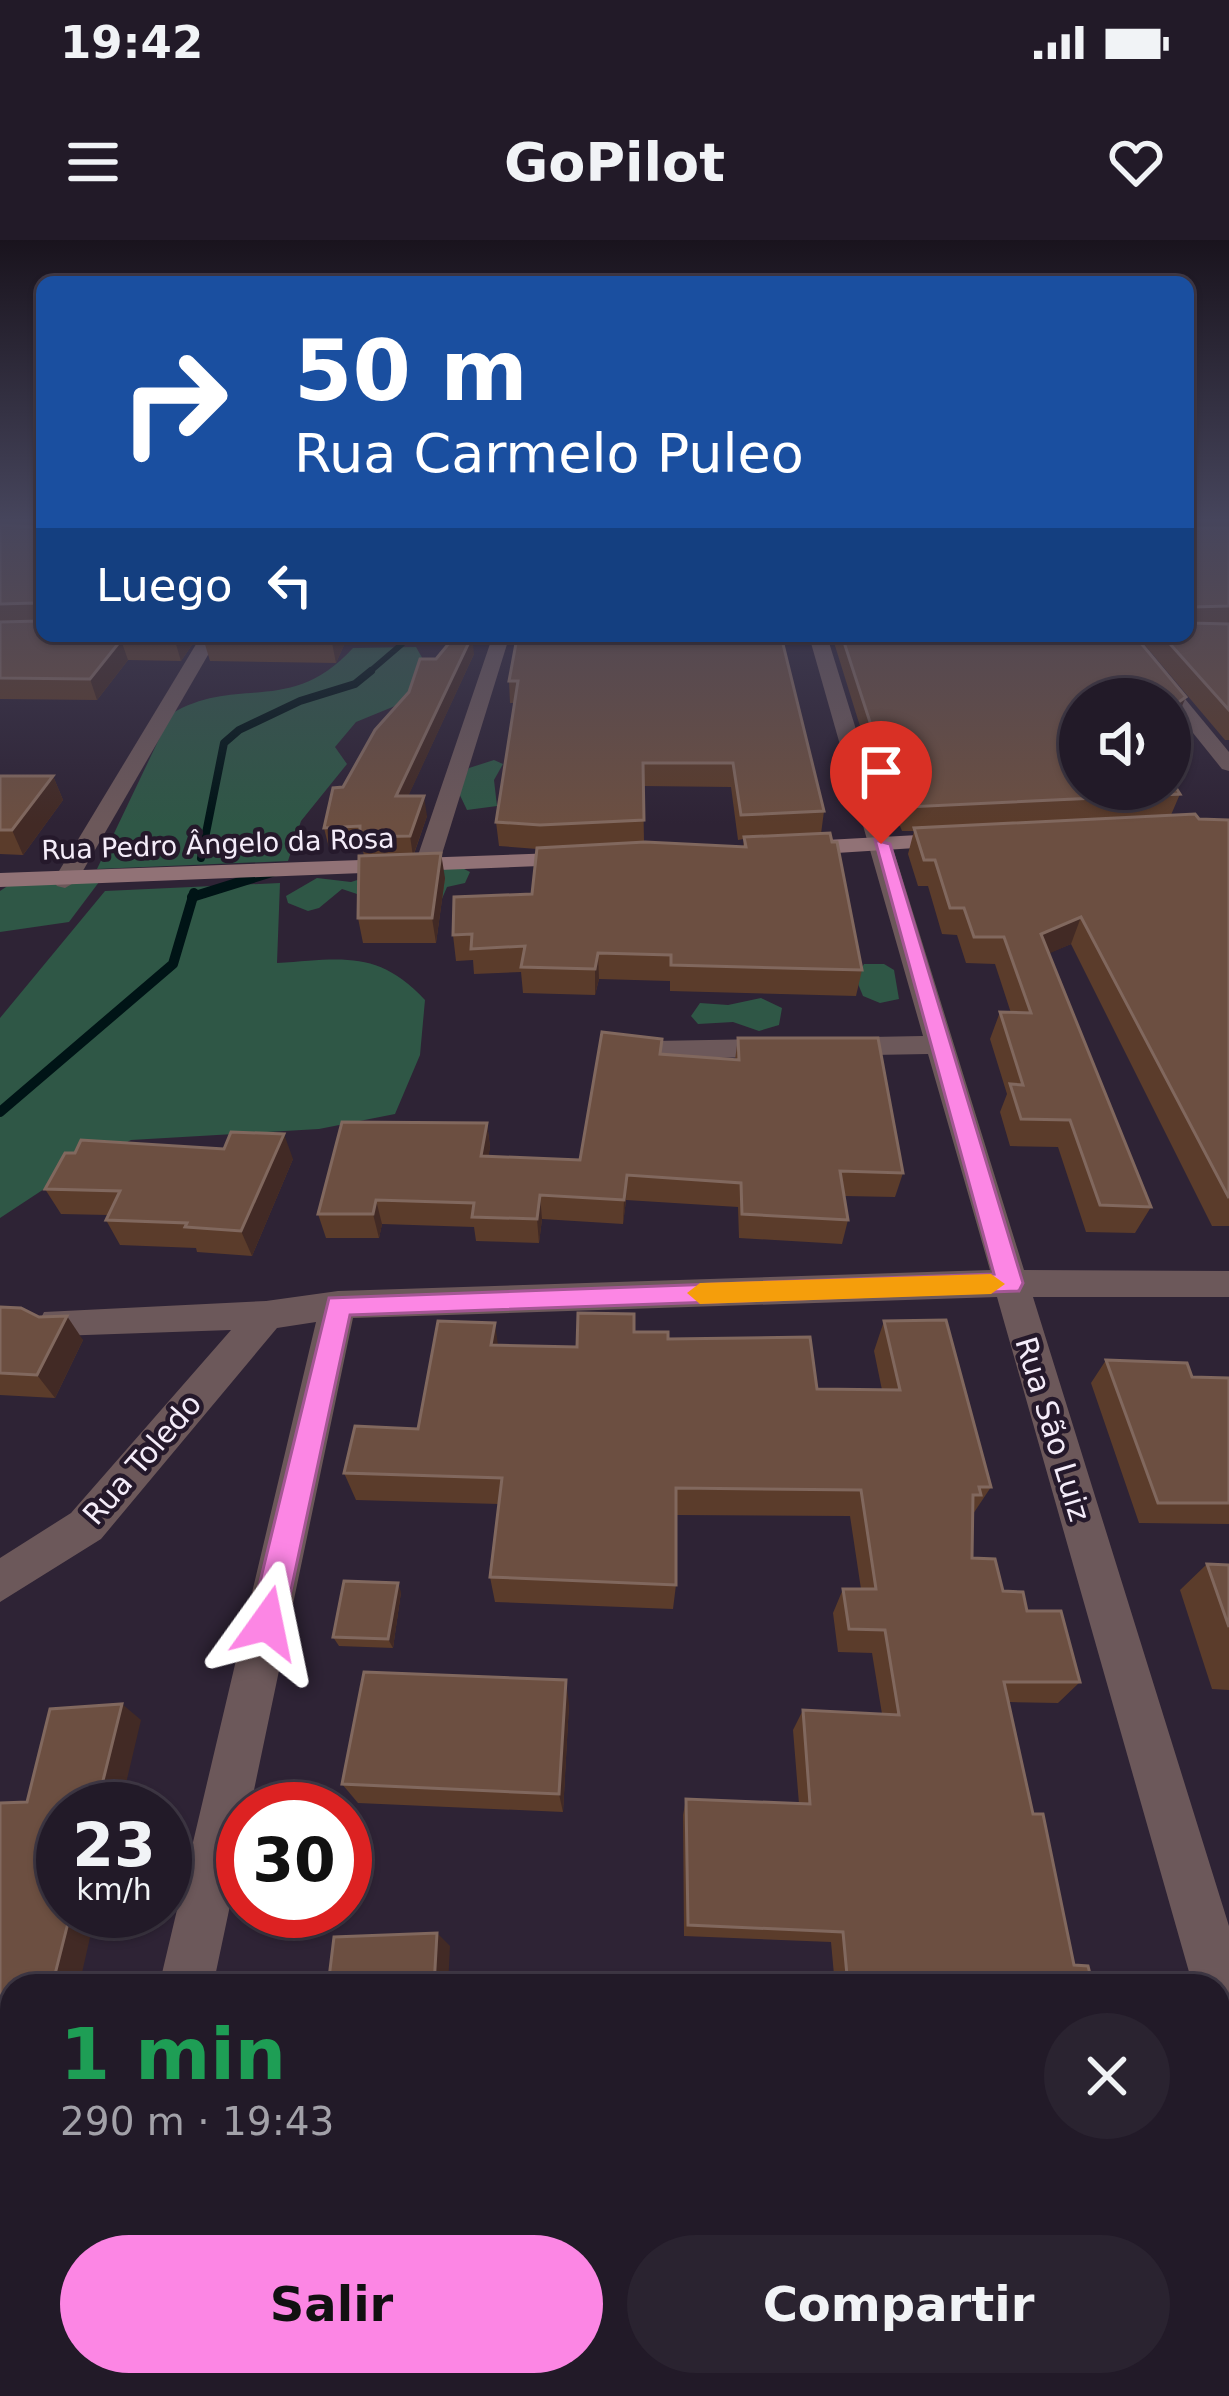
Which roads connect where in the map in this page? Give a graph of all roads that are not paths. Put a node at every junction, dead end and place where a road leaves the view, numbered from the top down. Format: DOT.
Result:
graph roads {
  1 [pos="206,642"];
  2 [pos="499,642"];
  3 [pos="820,642"];
  4 [pos="1129,642"];
  5 [pos="1229,765"];
  6 [pos="974,839"];
  7 [pos="881,844"];
  8 [pos="762,850"];
  9 [pos="618,857"];
  10 [pos="427,867"];
  11 [pos="0,880"];
  12 [pos="65,881"];
  13 [pos="940,1045"];
  14 [pos="653,1050"];
  15 [pos="1010,1283"];
  16 [pos="1229,1284"];
  17 [pos="338,1305"];
  18 [pos="266,1315"];
  19 [pos="57,1322"];
  20 [pos="0,1582"];
  21 [pos="189,1974"];
  22 [pos="1217,1974"];
  1 -- 12 [label="street"];
  2 -- 10 [label="street"];
  3 -- 7 [label="street, Rua São Luiz"];
  4 -- 5 [label="street"];
  6 -- 7 [label="main road"];
  7 -- 8 [label="main road"];
  7 -- 13 [label="street, Rua São Luiz"];
  9 -- 10 [label="main road, Rua Pedro Ângelo da Rosa"];
  10 -- 12 [label="main road, Rua Pedro Ângelo da Rosa"];
  11 -- 12 [label="main road, Rua Pedro Ângelo da Rosa"];
  13 -- 14 [label="street"];
  13 -- 15 [label="street, Rua São Luiz"];
  15 -- 16 [label="street"];
  15 -- 17 [label="street"];
  15 -- 22 [label="street, Rua São Luiz"];
  17 -- 18 [label="street"];
  17 -- 21 [label="street"];
  18 -- 19 [label="street"];
  18 -- 20 [label="street, Rua Toledo"];
}
